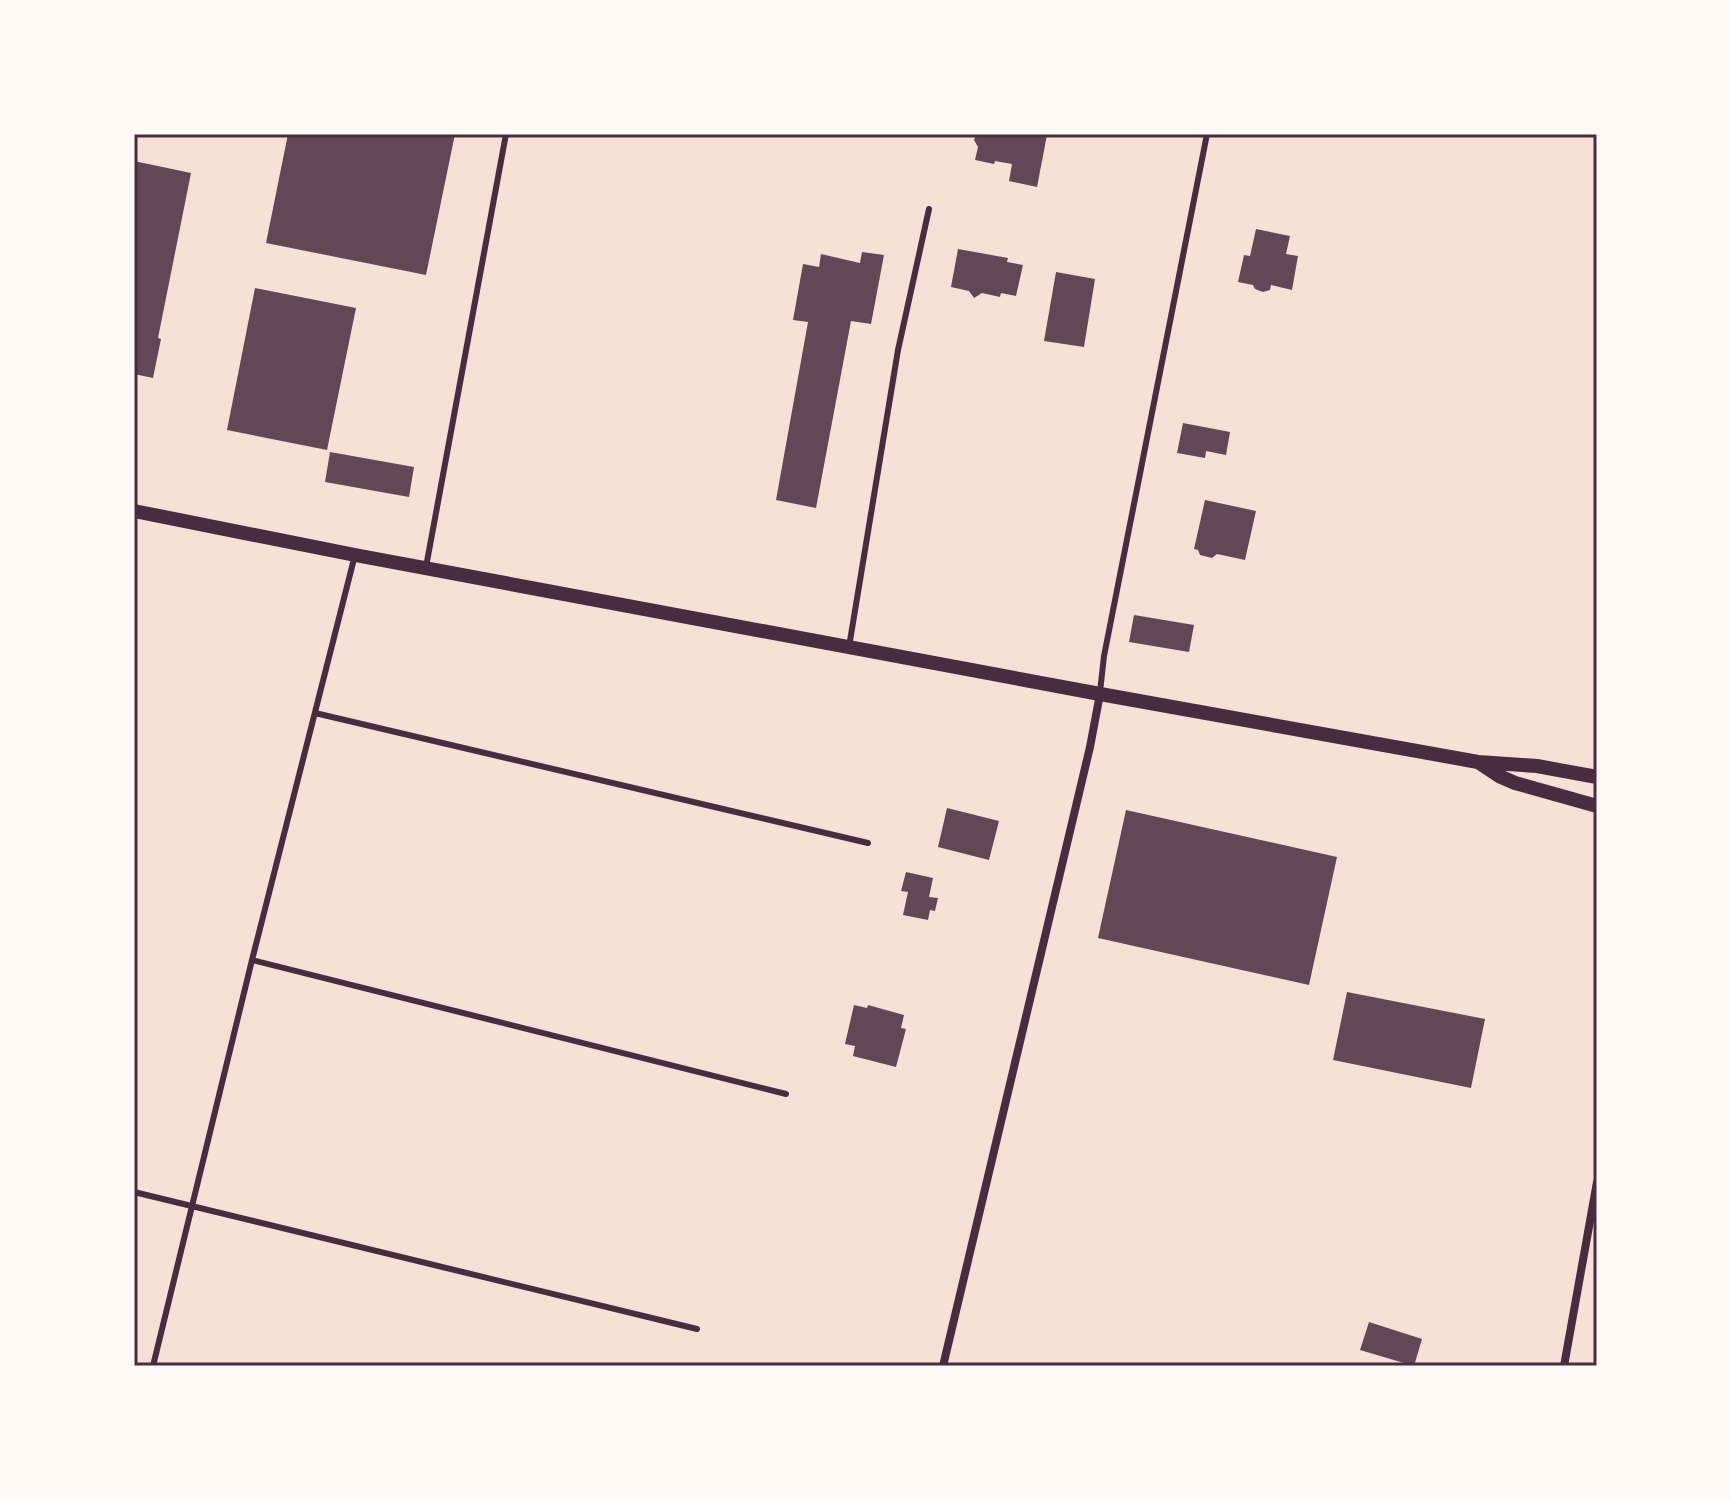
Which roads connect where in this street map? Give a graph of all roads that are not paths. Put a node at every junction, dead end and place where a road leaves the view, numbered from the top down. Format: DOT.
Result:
graph roads {
  1 [pos="506,134"];
  2 [pos="1207,134"];
  3 [pos="929,209"];
  4 [pos="134,511"];
  5 [pos="355,555"];
  6 [pos="426,567"];
  7 [pos="849,647"];
  8 [pos="1100,694"];
  9 [pos="315,713"];
  10 [pos="1478,762"];
  11 [pos="1597,777"];
  12 [pos="1597,806"];
  13 [pos="868,843"];
  14 [pos="252,960"];
  15 [pos="786,1094"];
  16 [pos="1597,1182"];
  17 [pos="134,1192"];
  18 [pos="191,1205"];
  19 [pos="697,1329"];
  20 [pos="153,1366"];
  21 [pos="943,1366"];
  22 [pos="1564,1366"];
  1 -- 6 [label="lane"];
  2 -- 8 [label="lane"];
  3 -- 7 [label="lane"];
  4 -- 5 [label="street"];
  5 -- 6 [label="street"];
  5 -- 9 [label="lane"];
  6 -- 7 [label="street"];
  7 -- 8 [label="street"];
  8 -- 10 [label="street"];
  8 -- 21 [label="street"];
  9 -- 13 [label="lane"];
  9 -- 14 [label="lane"];
  10 -- 11 [label="street"];
  10 -- 12 [label="street"];
  14 -- 15 [label="lane"];
  14 -- 18 [label="lane"];
  16 -- 22 [label="street"];
  17 -- 18 [label="lane"];
  18 -- 19 [label="lane"];
  18 -- 20 [label="lane"];
}
